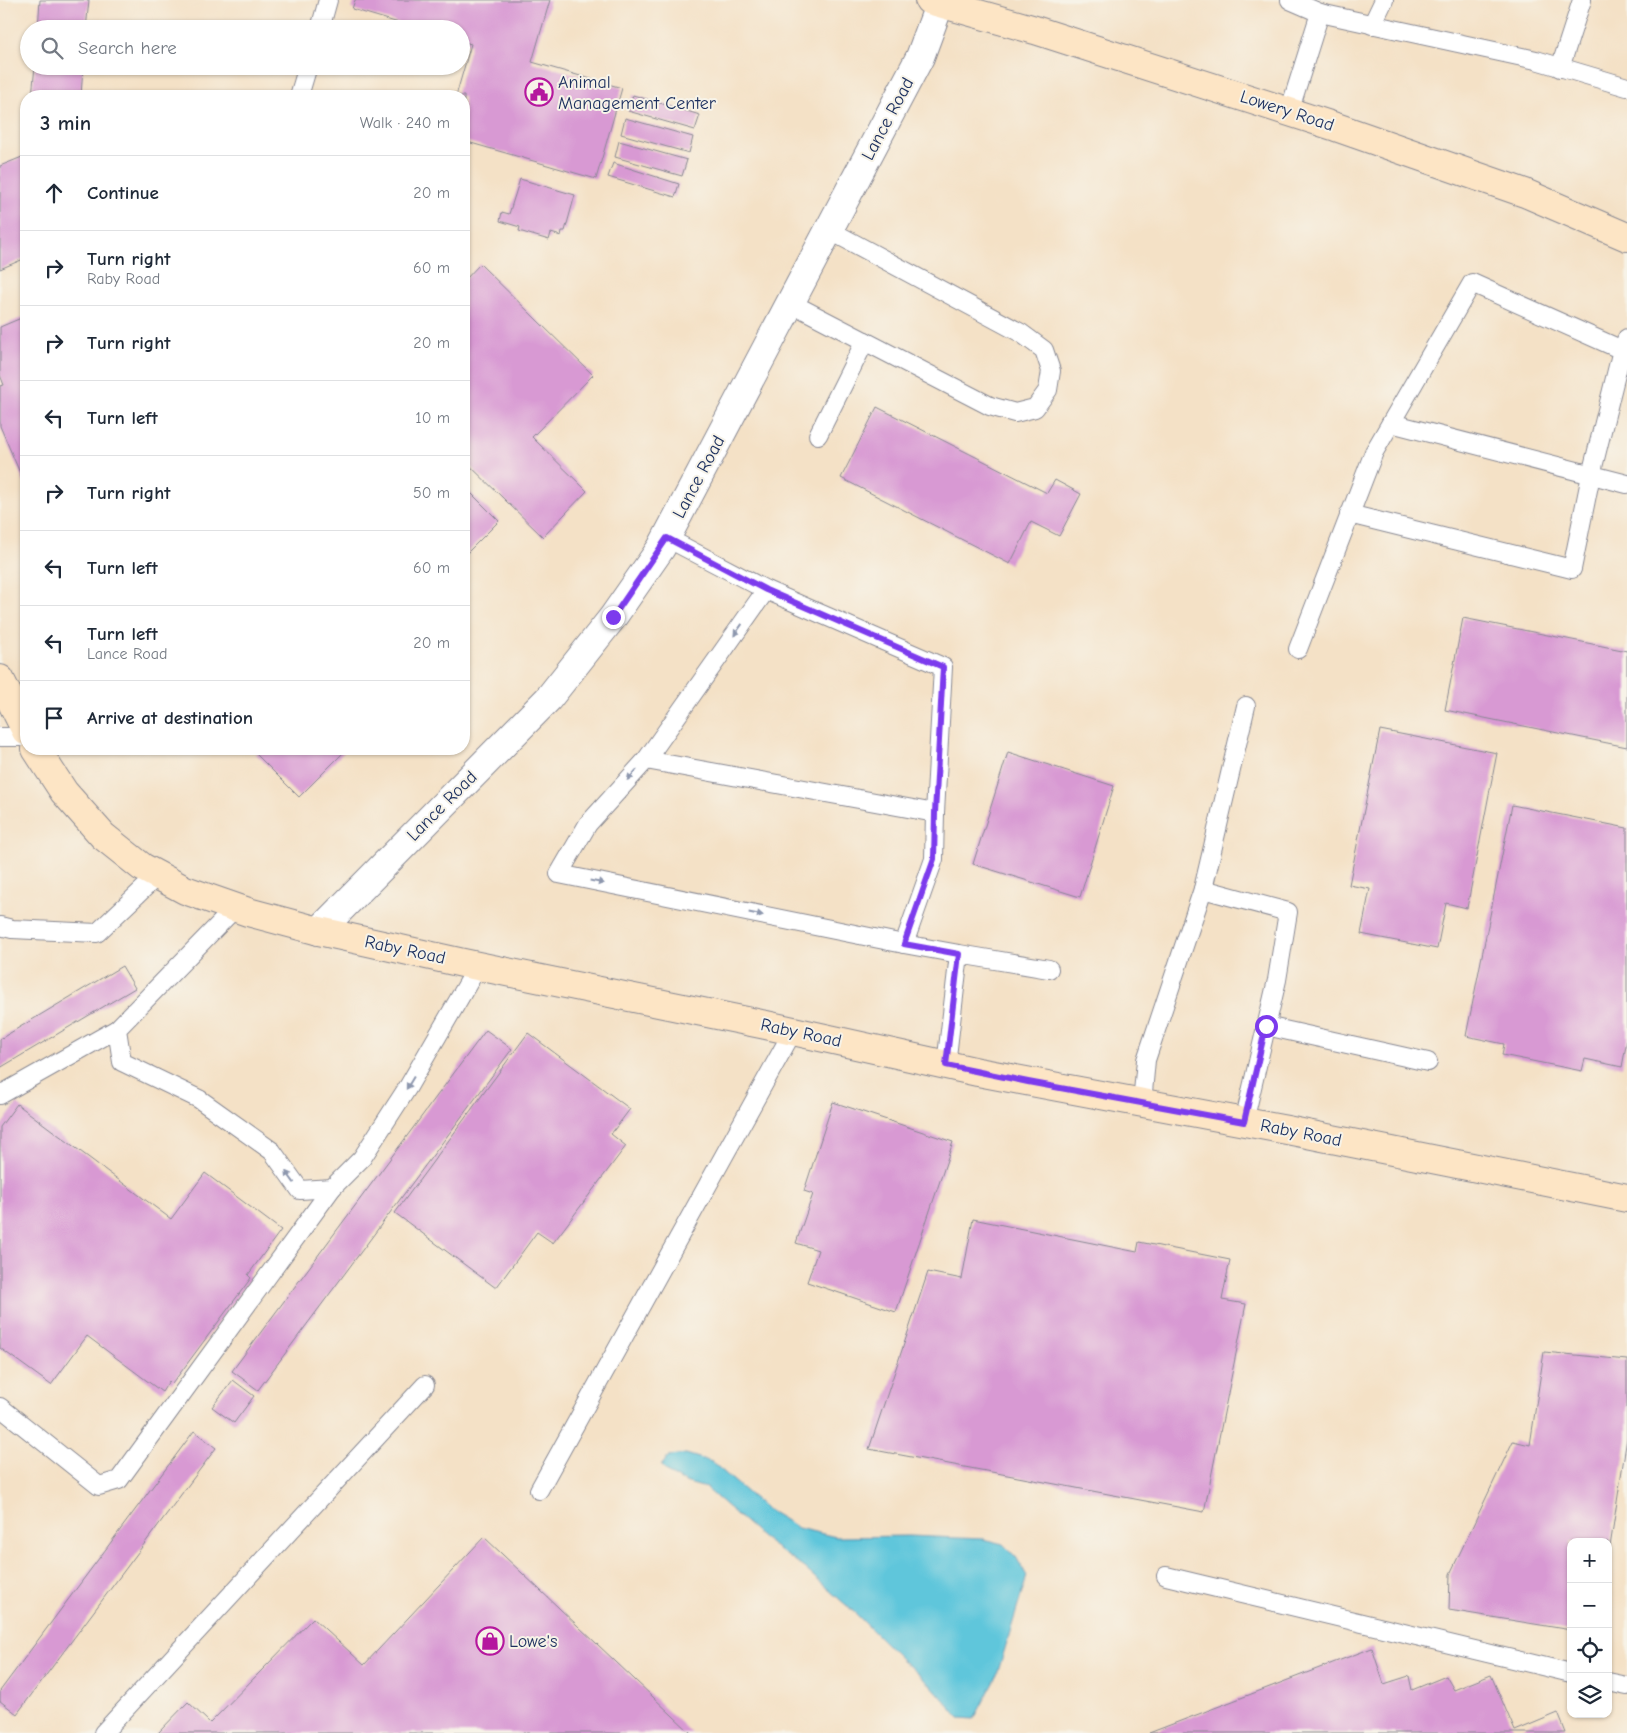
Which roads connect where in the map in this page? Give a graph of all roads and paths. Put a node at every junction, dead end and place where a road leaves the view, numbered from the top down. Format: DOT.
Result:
graph roads {
  1 [pos="328,0"];
  2 [pos="1290,0"];
  3 [pos="1384,0"];
  4 [pos="1582,0"];
  5 [pos="937,1"];
  6 [pos="1320,13"];
  7 [pos="322,20"];
  8 [pos="1372,24"];
  9 [pos="1560,68"];
  10 [pos="305,75"];
  11 [pos="1627,87"];
  12 [pos="301,90"];
  13 [pos="1289,112"];
  14 [pos="829,230"];
  15 [pos="1627,237"];
  16 [pos="790,303"];
  17 [pos="865,340"];
  18 [pos="1624,344"];
  19 [pos="1391,423"];
  20 [pos="818,435"];
  21 [pos="1591,475"];
  22 [pos="1627,484"];
  23 [pos="1349,514"];
  24 [pos="667,538"];
  25 [pos="766,590"];
  26 [pos="1298,650"];
  27 [pos="0,679"];
  28 [pos="1246,706"];
  29 [pos="20,720"];
  30 [pos="0,737"];
  31 [pos="20,737"];
  32 [pos="40,755"];
  33 [pos="646,760"];
  34 [pos="935,813"];
  35 [pos="158,875"];
  36 [pos="1203,889"];
  37 [pos="235,908"];
  38 [pos="0,926"];
  39 [pos="319,931"];
  40 [pos="904,944"];
  41 [pos="959,954"];
  42 [pos="478,966"];
  43 [pos="1049,969"];
  44 [pos="1266,1026"];
  45 [pos="117,1029"];
  46 [pos="793,1031"];
  47 [pos="1428,1062"];
  48 [pos="946,1065"];
  49 [pos="0,1095"];
  50 [pos="1142,1103"];
  51 [pos="1244,1122"];
  52 [pos="332,1188"];
  53 [pos="1627,1198"];
  54 [pos="425,1385"];
  55 [pos="0,1408"];
  56 [pos="539,1490"];
  57 [pos="1166,1576"];
  58 [pos="1567,1672"];
  59 [pos="1612,1683"];
  60 [pos="1627,1686"];
  61 [pos="103,1733"];
  1 -- 7 [label="lane"];
  2 -- 6 [label="lane"];
  3 -- 8 [label="lane"];
  4 -- 9 [label="lane"];
  5 -- 13 [label="street, Lowery Road"];
  5 -- 14 [label="street, Lance Road"];
  6 -- 8 [label="lane"];
  6 -- 13 [label="lane"];
  8 -- 9 [label="lane"];
  9 -- 11 [label="lane"];
  10 -- 12 [label="lane"];
  13 -- 15 [label="street, Lowery Road"];
  14 -- 16 [label="street, Lance Road"];
  14 -- 17 [label="lane"];
  16 -- 17 [label="lane"];
  16 -- 24 [label="street, Lance Road"];
  17 -- 20 [label="lane"];
  18 -- 19 [label="lane"];
  18 -- 21 [label="lane"];
  19 -- 21 [label="lane"];
  19 -- 23 [label="lane"];
  21 -- 22 [label="lane"];
  21 -- 23 [label="lane"];
  23 -- 26 [label="lane"];
  24 -- 25 [label="lane"];
  24 -- 39 [label="street, Lance Road"];
  25 -- 33 [label="lane, one-way"];
  25 -- 34 [label="lane"];
  27 -- 29 [label="street"];
  28 -- 36 [label="lane"];
  30 -- 31 [label="lane"];
  32 -- 35 [label="street, Raby Road"];
  33 -- 34 [label="lane"];
  33 -- 40 [label="lane, one-way"];
  34 -- 40 [label="lane"];
  35 -- 37 [label="street, Raby Road"];
  35 -- 38 [label="lane"];
  36 -- 44 [label="lane"];
  36 -- 50 [label="lane"];
  37 -- 39 [label="street, Raby Road"];
  37 -- 45 [label="lane"];
  39 -- 42 [label="street, Raby Road"];
  40 -- 41 [label="lane"];
  41 -- 43 [label="lane"];
  41 -- 48 [label="lane"];
  42 -- 46 [label="street, Raby Road"];
  42 -- 52 [label="lane, one-way"];
  44 -- 47 [label="lane"];
  44 -- 51 [label="lane"];
  45 -- 49 [label="lane"];
  52 -- 45 [label="lane, one-way"];
  46 -- 48 [label="street, Raby Road"];
  46 -- 56 [label="lane"];
  48 -- 50 [label="street, Raby Road"];
  50 -- 51 [label="street, Raby Road"];
  51 -- 53 [label="street, Raby Road"];
  52 -- 55 [label="lane"];
  54 -- 61 [label="lane"];
  57 -- 58 [label="lane"];
  59 -- 60 [label="lane"];
}
